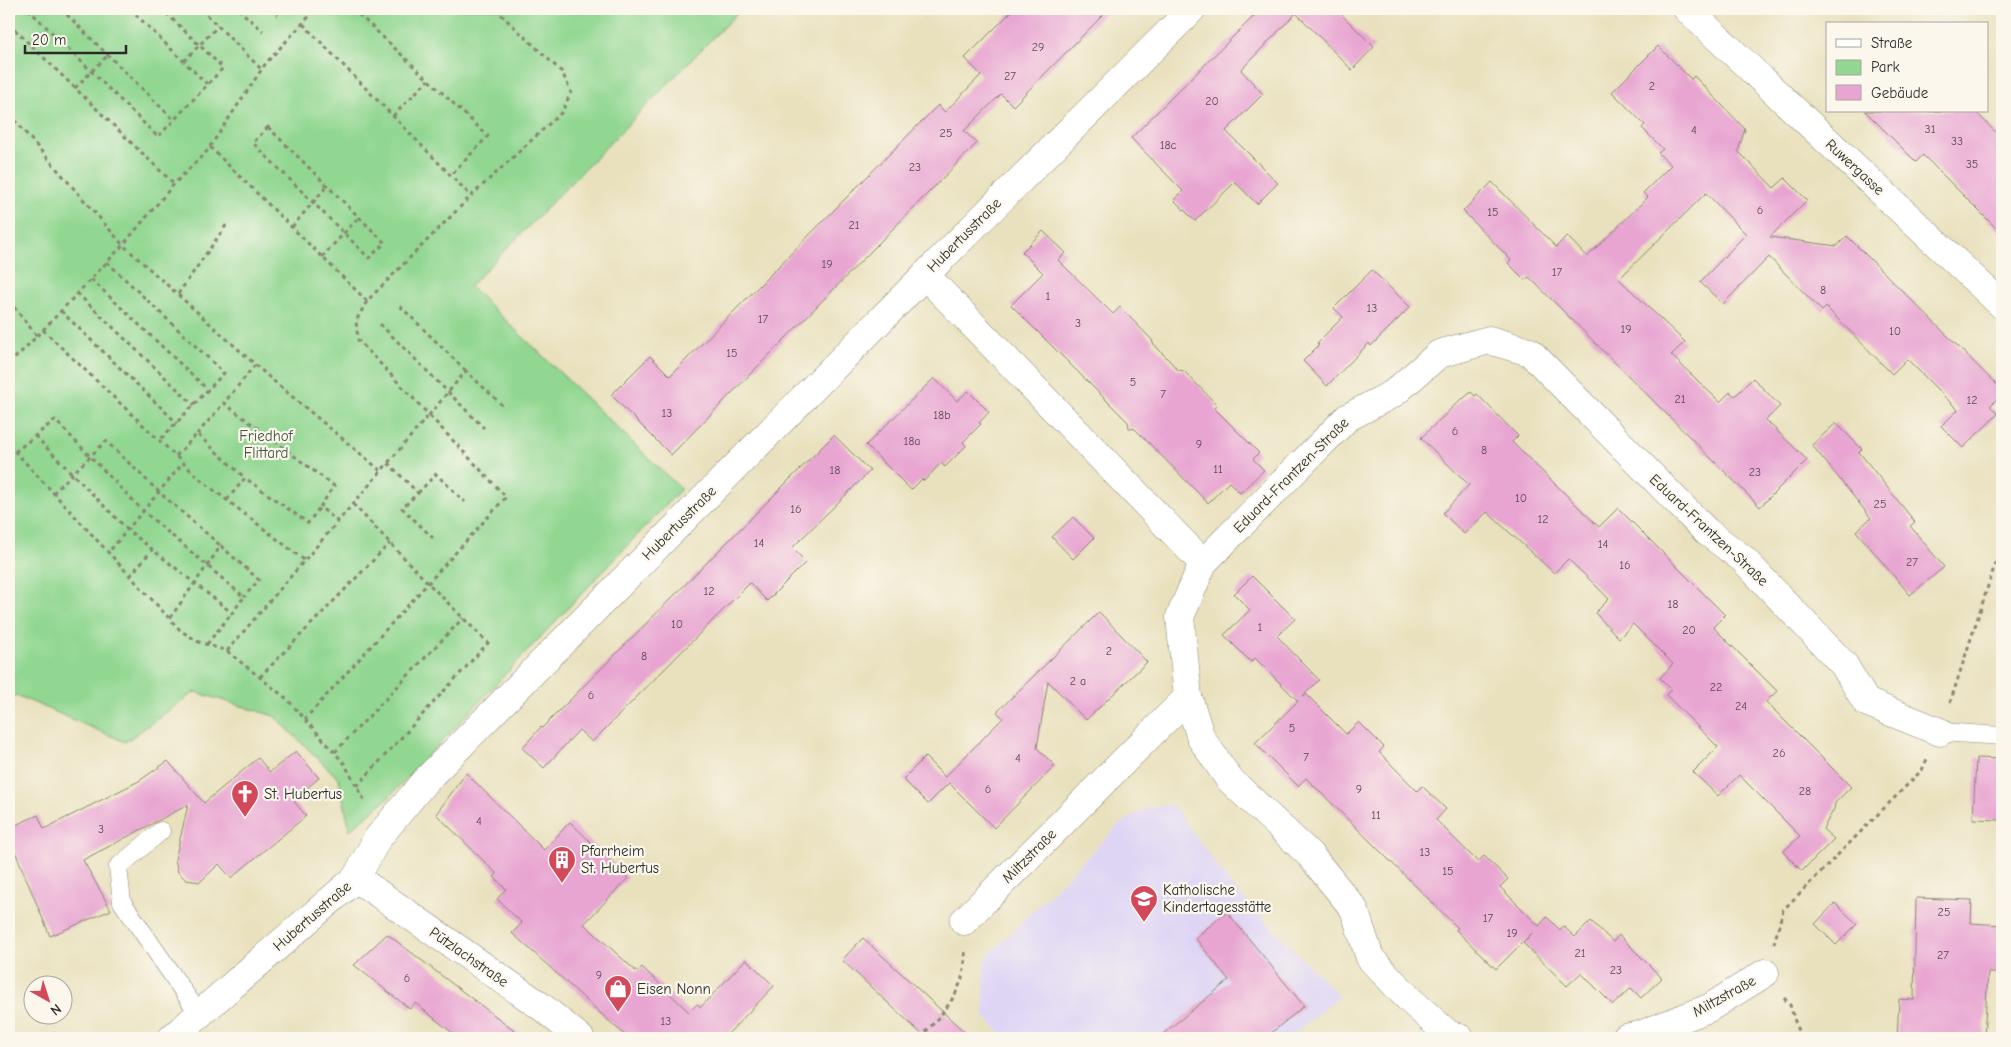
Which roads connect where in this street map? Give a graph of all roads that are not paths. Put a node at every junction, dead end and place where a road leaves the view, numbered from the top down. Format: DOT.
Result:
graph roads {
  1 [pos="1192,9"];
  2 [pos="1687,9"];
  3 [pos="925,275"];
  4 [pos="2002,305"];
  5 [pos="1203,563"];
  6 [pos="1188,697"];
  7 [pos="1940,732"];
  8 [pos="2002,736"];
  9 [pos="161,831"];
  10 [pos="356,878"];
  11 [pos="964,921"];
  12 [pos="1765,973"];
  13 [pos="199,1014"];
  14 [pos="172,1038"];
  15 [pos="580,1038"];
  16 [pos="1460,1038"];
  17 [pos="1626,1038"];
  1 -- 3 [label="street, Hubertusstraße"];
  2 -- 4 [label="street, Ruwergasse"];
  3 -- 5 [label="street"];
  3 -- 10 [label="street, Hubertusstraße"];
  5 -- 6 [label="street"];
  5 -- 7 [label="street, Eduard-Frantzen-Straße"];
  6 -- 11 [label="street, Miltzstraße"];
  6 -- 16 [label="street"];
  7 -- 8 [label="lane"];
  9 -- 13 [label="lane"];
  10 -- 13 [label="street, Hubertusstraße"];
  10 -- 15 [label="street, Pützlachstraße"];
  12 -- 17 [label="street, Miltzstraße"];
  13 -- 14 [label="street, Hubertusstraße"];
}
